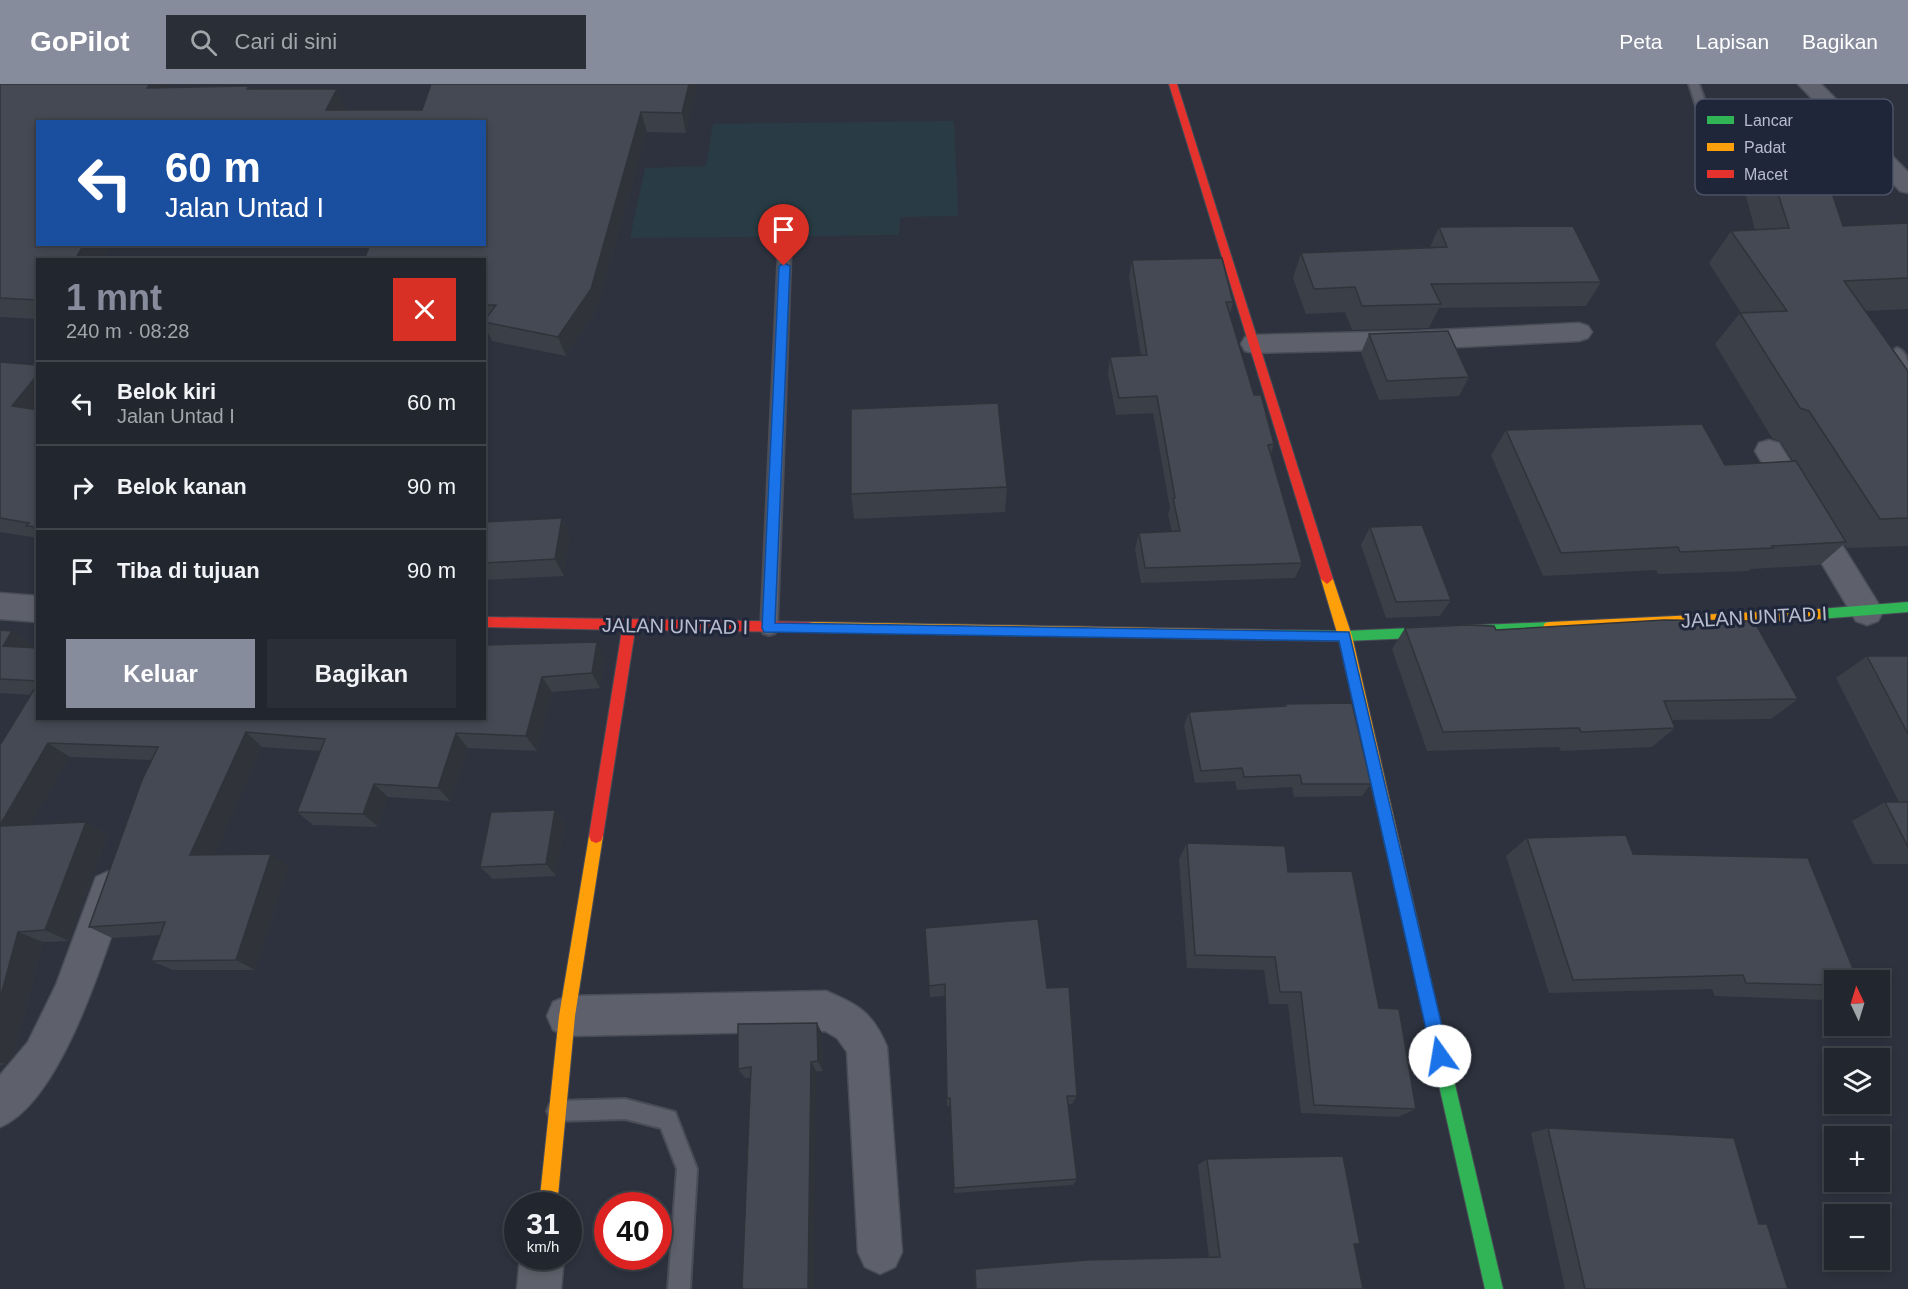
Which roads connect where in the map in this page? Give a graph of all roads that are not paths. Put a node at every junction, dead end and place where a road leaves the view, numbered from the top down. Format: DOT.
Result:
graph roads {
  1 [pos="1173,84"];
  2 [pos="1695,84"];
  3 [pos="1809,84"];
  4 [pos="1700,99"];
  5 [pos="1824,99"];
  6 [pos="1893,170"];
  7 [pos="1908,186"];
  8 [pos="785,244"];
  9 [pos="1579,332"];
  10 [pos="1254,344"];
  11 [pos="1897,353"];
  12 [pos="1908,369"];
  13 [pos="1769,451"];
  14 [pos="0,606"];
  15 [pos="36,609"];
  16 [pos="1906,611"];
  17 [pos="1867,612"];
  18 [pos="486,622"];
  19 [pos="629,625"];
  20 [pos="768,628"];
  21 [pos="1345,636"];
  22 [pos="119,858"];
  23 [pos="567,1017"];
  24 [pos="0,1107"];
  25 [pos="558,1111"];
  26 [pos="549,1192"];
  27 [pos="880,1252"];
  28 [pos="541,1270"];
  29 [pos="539,1289"];
  30 [pos="679,1289"];
  31 [pos="1494,1289"];
  1 -- 10 [label="street"];
  2 -- 4 [label="lane"];
  3 -- 5 [label="street"];
  6 -- 7 [label="street"];
  8 -- 20 [label="lane"];
  9 -- 10 [label="street"];
  10 -- 21 [label="street"];
  11 -- 12 [label="lane"];
  13 -- 17 [label="street"];
  14 -- 15 [label="street"];
  16 -- 17 [label="street, JALAN UNTAD I"];
  17 -- 21 [label="street, JALAN UNTAD I"];
  18 -- 19 [label="street, JALAN UNTAD I"];
  19 -- 20 [label="street, JALAN UNTAD I"];
  19 -- 23 [label="street"];
  20 -- 21 [label="street, JALAN UNTAD I"];
  21 -- 31 [label="street"];
  22 -- 24 [label="street"];
  23 -- 25 [label="street"];
  23 -- 27 [label="street"];
  25 -- 26 [label="street"];
  25 -- 30 [label="lane"];
  28 -- 29 [label="street"];
}
